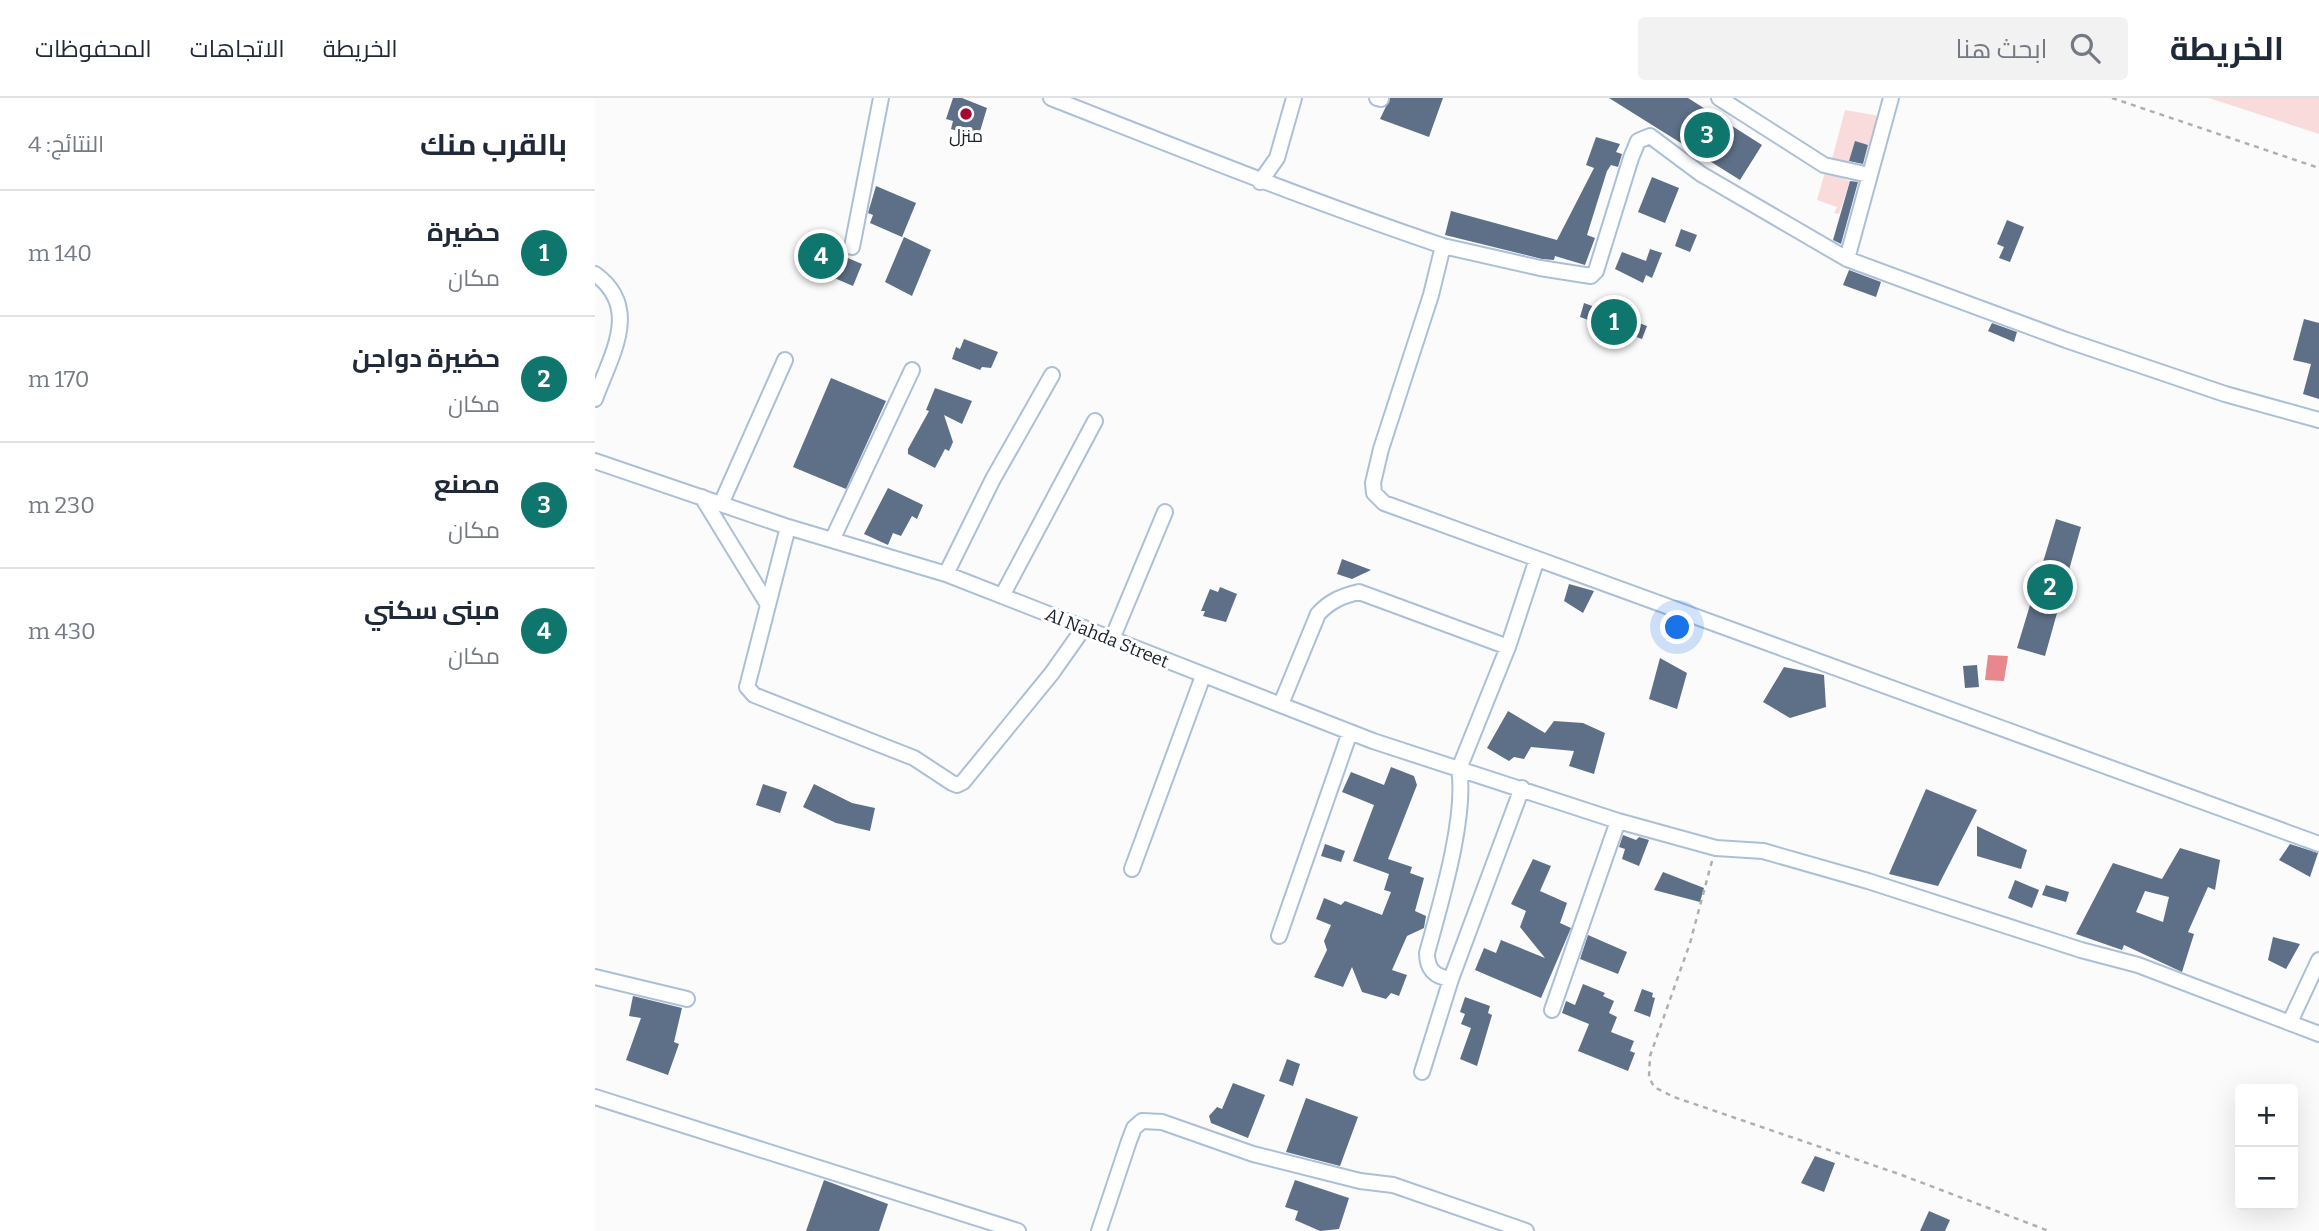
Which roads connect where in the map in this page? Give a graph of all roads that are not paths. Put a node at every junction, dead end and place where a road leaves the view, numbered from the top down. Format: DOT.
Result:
graph roads {
  1 [pos="881,98"];
  2 [pos="1051,98"];
  3 [pos="1294,98"];
  4 [pos="1719,98"];
  5 [pos="1891,98"];
  6 [pos="1870,175"];
  7 [pos="1260,182"];
  8 [pos="1443,246"];
  9 [pos="852,247"];
  10 [pos="1847,259"];
  11 [pos="595,274"];
  12 [pos="785,360"];
  13 [pos="912,370"];
  14 [pos="1052,375"];
  15 [pos="595,399"];
  16 [pos="2319,419"];
  17 [pos="1095,421"];
  18 [pos="595,461"];
  19 [pos="702,497"];
  20 [pos="721,504"];
  21 [pos="1165,512"];
  22 [pos="788,527"];
  23 [pos="833,538"];
  24 [pos="1537,559"];
  25 [pos="946,574"];
  26 [pos="1002,596"];
  27 [pos="767,603"];
  28 [pos="1083,629"];
  29 [pos="1112,639"];
  30 [pos="1508,647"];
  31 [pos="1203,676"];
  32 [pos="1281,705"];
  33 [pos="1350,732"];
  34 [pos="1459,769"];
  35 [pos="1522,788"];
  36 [pos="1618,821"];
  37 [pos="2319,844"];
  38 [pos="1132,869"];
  39 [pos="1279,936"];
  40 [pos="2319,960"];
  41 [pos="595,977"];
  42 [pos="1451,979"];
  43 [pos="687,999"];
  44 [pos="1552,1010"];
  45 [pos="2290,1022"];
  46 [pos="2319,1034"];
  47 [pos="1422,1072"];
  48 [pos="595,1097"];
  49 [pos="1018,1231"];
  50 [pos="1099,1231"];
  51 [pos="1526,1231"];
  1 -- 9 [label="street"];
  2 -- 7 [label="street"];
  3 -- 7 [label="street"];
  4 -- 6 [label="street"];
  5 -- 6 [label="street"];
  6 -- 10 [label="street"];
  7 -- 8 [label="street"];
  8 -- 10 [label="street"];
  8 -- 24 [label="street"];
  10 -- 16 [label="street"];
  11 -- 15 [label="street"];
  12 -- 20 [label="street"];
  13 -- 23 [label="street"];
  14 -- 25 [label="street"];
  17 -- 26 [label="street"];
  18 -- 19 [label="street, Al Nahda Street"];
  19 -- 20 [label="street, Al Nahda Street"];
  19 -- 27 [label="street"];
  20 -- 22 [label="street, Al Nahda Street"];
  21 -- 29 [label="street"];
  22 -- 23 [label="street, Al Nahda Street"];
  22 -- 27 [label="street"];
  23 -- 25 [label="street, Al Nahda Street"];
  24 -- 30 [label="street"];
  24 -- 37 [label="street"];
  25 -- 26 [label="street, Al Nahda Street"];
  26 -- 28 [label="street, Al Nahda Street"];
  27 -- 28 [label="street"];
  28 -- 29 [label="street, Al Nahda Street"];
  29 -- 31 [label="street, Al Nahda Street"];
  30 -- 32 [label="street"];
  30 -- 34 [label="street"];
  31 -- 32 [label="street, Al Nahda Street"];
  31 -- 38 [label="street"];
  32 -- 33 [label="street, Al Nahda Street"];
  33 -- 34 [label="street, Al Nahda Street"];
  33 -- 39 [label="street"];
  34 -- 35 [label="street, Al Nahda Street"];
  34 -- 42 [label="street"];
  35 -- 36 [label="street, Al Nahda Street"];
  35 -- 42 [label="street"];
  36 -- 44 [label="street"];
  36 -- 45 [label="street, Al Nahda Street"];
  40 -- 45 [label="street"];
  41 -- 43 [label="street"];
  42 -- 47 [label="street"];
  45 -- 46 [label="street, Al Nahda Street"];
  48 -- 49 [label="street"];
  50 -- 51 [label="street"];
}
